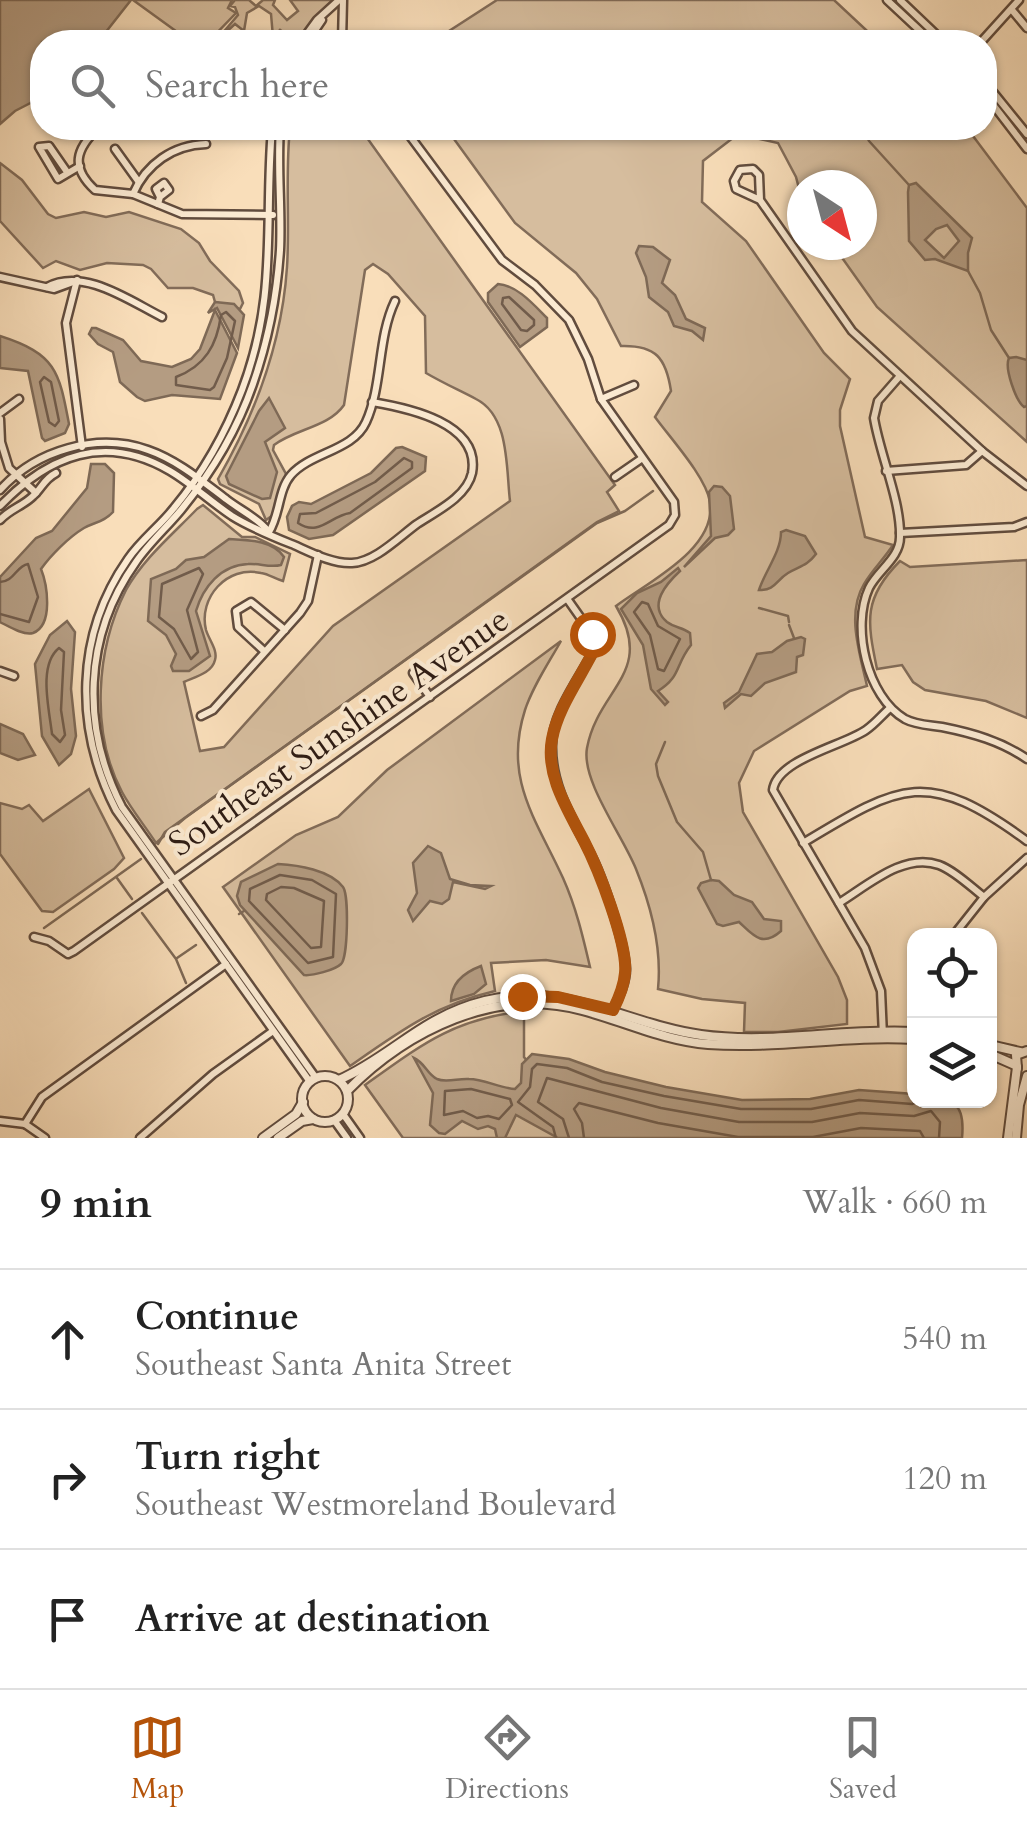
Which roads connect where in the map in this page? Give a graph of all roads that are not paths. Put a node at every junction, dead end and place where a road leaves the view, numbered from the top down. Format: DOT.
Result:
graph roads {
  1 [pos="341,0"];
  2 [pos="887,0"];
  3 [pos="1019,0"];
  4 [pos="899,2"];
  5 [pos="331,7"];
  6 [pos="1012,10"];
  7 [pos="341,22"];
  8 [pos="1027,28"];
  9 [pos="313,30"];
  10 [pos="341,30"];
  11 [pos="922,30"];
  12 [pos="930,30"];
  13 [pos="993,30"];
  14 [pos="997,99"];
  15 [pos="997,106"];
  16 [pos="1013,122"];
  17 [pos="1027,134"];
  18 [pos="85,140"];
  19 [pos="272,140"];
  20 [pos="279,140"];
  21 [pos="413,140"];
  22 [pos="206,144"];
  23 [pos="116,149"];
  24 [pos="1027,149"];
  25 [pos="80,166"];
  26 [pos="67,172"];
  27 [pos="138,181"];
  28 [pos="132,194"];
  29 [pos="760,200"];
  30 [pos="275,215"];
  31 [pos="0,277"];
  32 [pos="78,280"];
  33 [pos="395,301"];
  34 [pos="162,317"];
  35 [pos="899,376"];
  36 [pos="634,385"];
  37 [pos="19,398"];
  38 [pos="600,398"];
  39 [pos="372,402"];
  40 [pos="0,416"];
  41 [pos="82,449"];
  42 [pos="982,451"];
  43 [pos="642,459"];
  44 [pos="886,471"];
  45 [pos="56,473"];
  46 [pos="17,475"];
  47 [pos="615,478"];
  48 [pos="200,480"];
  49 [pos="23,482"];
  50 [pos="1027,486"];
  51 [pos="194,488"];
  52 [pos="0,490"];
  53 [pos="33,495"];
  54 [pos="0,506"];
  55 [pos="0,520"];
  56 [pos="1027,522"];
  57 [pos="269,532"];
  58 [pos="900,533"];
  59 [pos="318,556"];
  60 [pos="568,600"];
  61 [pos="284,630"];
  62 [pos="264,652"];
  63 [pos="0,672"];
  64 [pos="413,673"];
  65 [pos="14,676"];
  66 [pos="430,698"];
  67 [pos="890,708"];
  68 [pos="201,716"];
  69 [pos="1027,759"];
  70 [pos="1027,841"];
  71 [pos="802,844"];
  72 [pos="1027,858"];
  73 [pos="170,882"];
  74 [pos="984,897"];
  75 [pos="839,903"];
  76 [pos="959,928"];
  77 [pos="34,937"];
  78 [pos="228,962"];
  79 [pos="611,1014"];
  80 [pos="276,1029"];
  81 [pos="883,1034"];
  82 [pos="907,1035"];
  83 [pos="997,1046"];
  84 [pos="1024,1050"];
  85 [pos="997,1057"];
  86 [pos="1016,1066"];
  87 [pos="1027,1074"];
  88 [pos="313,1080"];
  89 [pos="339,1080"];
  90 [pos="347,1091"];
  91 [pos="303,1102"];
  92 [pos="338,1117"];
  93 [pos="314,1118"];
  94 [pos="0,1122"];
  95 [pos="25,1124"];
  96 [pos="45,1138"];
  97 [pos="140,1138"];
  98 [pos="263,1138"];
  99 [pos="278,1138"];
  100 [pos="348,1138"];
  101 [pos="360,1138"];
  102 [pos="1008,1138"];
  103 [pos="1016,1138"];
  1 -- 5 [label="street"];
  1 -- 7 [label="street"];
  2 -- 4 [label="street"];
  3 -- 6 [label="street"];
  4 -- 11 [label="street"];
  4 -- 12 [label="street"];
  5 -- 7 [label="street"];
  5 -- 9 [label="street"];
  6 -- 8 [label="street"];
  6 -- 13 [label="street"];
  7 -- 10 [label="street"];
  14 -- 16 [label="street"];
  15 -- 16 [label="street"];
  16 -- 17 [label="street"];
  16 -- 24 [label="street"];
  18 -- 25 [label="street"];
  19 -- 30 [label="street"];
  20 -- 30 [label="street"];
  21 -- 38 [label="street"];
  22 -- 27 [label="street"];
  23 -- 27 [label="street"];
  25 -- 26 [label="street"];
  25 -- 28 [label="street"];
  26 -- 26 [label="street"];
  27 -- 28 [label="street"];
  28 -- 30 [label="street"];
  29 -- 29 [label="street"];
  29 -- 35 [label="street"];
  30 -- 48 [label="street"];
  31 -- 32 [label="street"];
  32 -- 34 [label="street"];
  32 -- 41 [label="street"];
  33 -- 39 [label="street"];
  35 -- 42 [label="street"];
  35 -- 44 [label="street"];
  36 -- 38 [label="street"];
  37 -- 40 [label="street"];
  38 -- 43 [label="street"];
  39 -- 57 [label="street"];
  39 -- 59 [label="street"];
  40 -- 46 [label="street"];
  41 -- 46 [label="street"];
  41 -- 48 [label="street"];
  41 -- 49 [label="street"];
  41 -- 51 [label="street"];
  42 -- 44 [label="street"];
  42 -- 50 [label="street"];
  43 -- 47 [label="street"];
  43 -- 60 [label="street, Southeast Sunshine Avenue"];
  44 -- 58 [label="street"];
  45 -- 53 [label="street"];
  46 -- 49 [label="street"];
  46 -- 52 [label="street"];
  48 -- 51 [label="street"];
  48 -- 57 [label="street"];
  49 -- 53 [label="street"];
  49 -- 54 [label="street"];
  51 -- 57 [label="street"];
  51 -- 73 [label="street"];
  53 -- 55 [label="street"];
  56 -- 58 [label="street"];
  57 -- 59 [label="street"];
  58 -- 67 [label="street"];
  59 -- 61 [label="street"];
  60 -- 66 [label="street, Southeast Sunshine Avenue"];
  60 -- 79 [label="street"];
  61 -- 62 [label="street"];
  61 -- 62 [label="street"];
  62 -- 68 [label="street"];
  63 -- 65 [label="street"];
  64 -- 66 [label="street"];
  66 -- 73 [label="street, Southeast Sunshine Avenue"];
  67 -- 69 [label="street"];
  67 -- 71 [label="street"];
  70 -- 71 [label="street"];
  71 -- 75 [label="street"];
  72 -- 74 [label="street"];
  73 -- 77 [label="street, Southeast Sunshine Avenue"];
  73 -- 78 [label="street"];
  74 -- 75 [label="street"];
  74 -- 76 [label="street"];
  75 -- 81 [label="street"];
  78 -- 80 [label="street"];
  78 -- 95 [label="street"];
  79 -- 81 [label="street"];
  79 -- 89 [label="street"];
  79 -- 90 [label="street"];
  80 -- 88 [label="street"];
  80 -- 97 [label="street"];
  81 -- 82 [label="street"];
  83 -- 84 [label="street"];
  84 -- 86 [label="street"];
  85 -- 86 [label="street"];
  86 -- 87 [label="street"];
  86 -- 102 [label="street"];
  87 -- 103 [label="street"];
  88 -- 89 [label="street"];
  88 -- 91 [label="street"];
  89 -- 90 [label="street"];
  90 -- 92 [label="street"];
  91 -- 93 [label="street"];
  91 -- 98 [label="street"];
  92 -- 93 [label="street"];
  92 -- 100 [label="street"];
  92 -- 101 [label="street"];
  93 -- 99 [label="street"];
  94 -- 95 [label="street"];
  95 -- 96 [label="street"];
}
